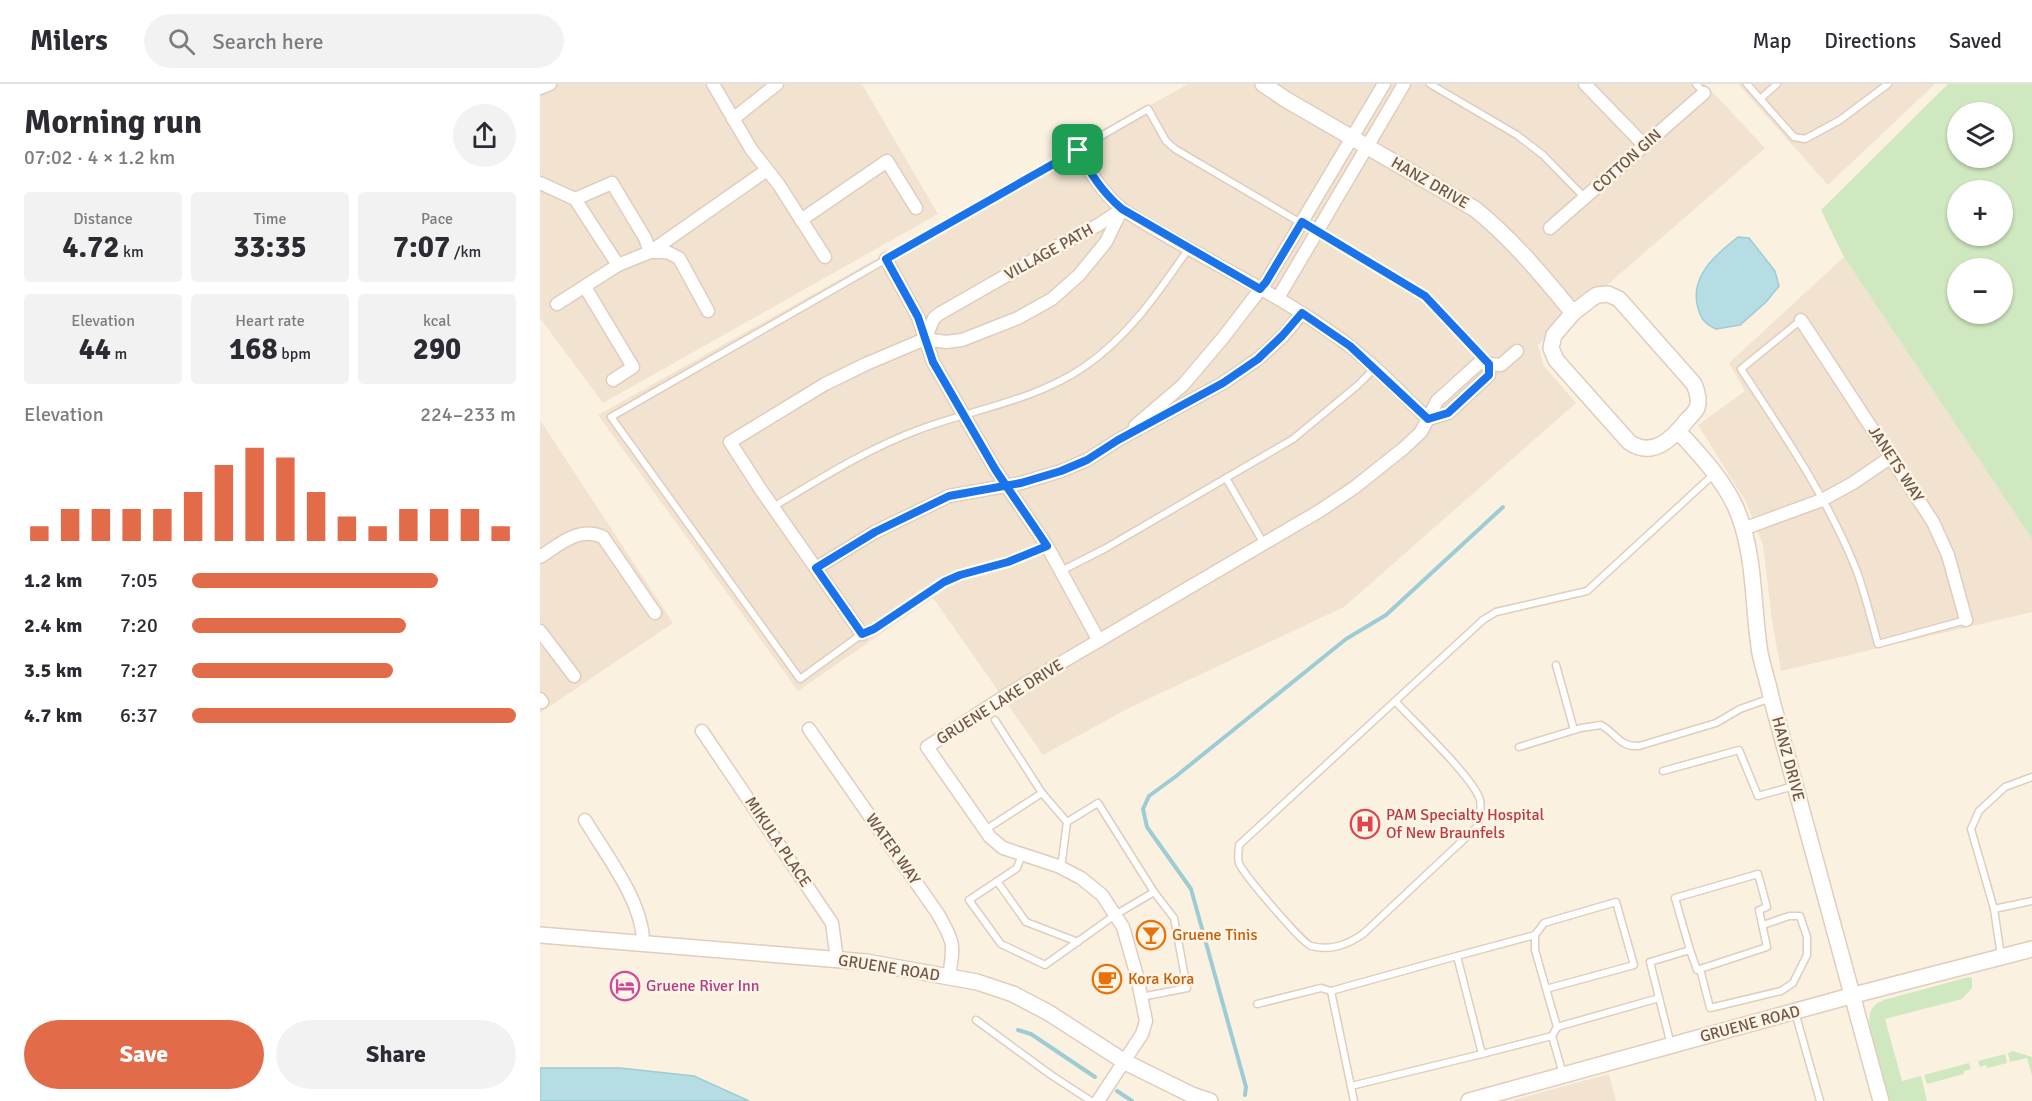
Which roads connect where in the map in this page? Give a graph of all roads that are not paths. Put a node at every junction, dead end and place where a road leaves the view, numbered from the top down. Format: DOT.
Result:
graph roads {
  1 [pos="550,84"];
  2 [pos="713,84"];
  3 [pos="777,84"];
  4 [pos="1263,84"];
  5 [pos="1384,84"];
  6 [pos="1404,84"];
  7 [pos="1430,84"];
  8 [pos="1585,84"];
  9 [pos="1747,84"];
  10 [pos="1777,84"];
  11 [pos="1888,84"];
  12 [pos="540,88"];
  13 [pos="1700,88"];
  14 [pos="1760,99"];
  15 [pos="733,118"];
  16 [pos="1351,137"];
  17 [pos="1644,145"];
  18 [pos="1366,147"];
  19 [pos="1078,150"];
  20 [pos="767,170"];
  21 [pos="540,183"];
  22 [pos="1585,198"];
  23 [pos="575,199"];
  24 [pos="916,208"];
  25 [pos="1122,209"];
  26 [pos="801,220"];
  27 [pos="1302,222"];
  28 [pos="1550,228"];
  29 [pos="1318,232"];
  30 [pos="1189,248"];
  31 [pos="650,252"];
  32 [pos="825,257"];
  33 [pos="886,259"];
  34 [pos="618,265"];
  35 [pos="585,286"];
  36 [pos="1260,289"];
  37 [pos="1278,298"];
  38 [pos="557,304"];
  39 [pos="708,311"];
  40 [pos="1302,313"];
  41 [pos="1573,313"];
  42 [pos="1801,320"];
  43 [pos="925,339"];
  44 [pos="1517,351"];
  45 [pos="1489,364"];
  46 [pos="1375,368"];
  47 [pos="613,380"];
  48 [pos="963,414"];
  49 [pos="1428,419"];
  50 [pos="1678,431"];
  51 [pos="1118,440"];
  52 [pos="1891,458"];
  53 [pos="1714,474"];
  54 [pos="1226,478"];
  55 [pos="1005,485"];
  56 [pos="1822,500"];
  57 [pos="773,507"];
  58 [pos="1743,529"];
  59 [pos="1264,544"];
  60 [pos="1047,546"];
  61 [pos="540,557"];
  62 [pos="816,568"];
  63 [pos="1061,572"];
  64 [pos="655,613"];
  65 [pos="1966,620"];
  66 [pos="540,631"];
  67 [pos="862,634"];
  68 [pos="1099,641"];
  69 [pos="1556,665"];
  70 [pos="574,676"];
  71 [pos="1771,697"];
  72 [pos="1395,701"];
  73 [pos="995,720"];
  74 [pos="809,729"];
  75 [pos="1574,730"];
  76 [pos="702,731"];
  77 [pos="1519,747"];
  78 [pos="1663,771"];
  79 [pos="2032,777"];
  80 [pos="1795,786"];
  81 [pos="1042,793"];
  82 [pos="585,820"];
  83 [pos="1067,822"];
  84 [pos="985,830"];
  85 [pos="1022,854"];
  86 [pos="1061,868"];
  87 [pos="997,881"];
  88 [pos="1154,891"];
  89 [pos="2032,901"];
  90 [pos="1994,909"];
  91 [pos="1115,915"];
  92 [pos="1762,925"];
  93 [pos="540,935"];
  94 [pos="1535,935"];
  95 [pos="1078,942"];
  96 [pos="643,944"];
  97 [pos="2032,949"];
  98 [pos="1690,950"];
  99 [pos="1457,956"];
  100 [pos="2001,957"];
  101 [pos="837,960"];
  102 [pos="1700,969"];
  103 [pos="950,977"];
  104 [pos="1546,989"];
  105 [pos="1331,991"];
  106 [pos="1854,995"];
  107 [pos="1141,998"];
  108 [pos="1659,998"];
  109 [pos="1257,1005"];
  110 [pos="1795,1011"];
  111 [pos="976,1020"];
  112 [pos="1557,1026"];
  113 [pos="1552,1036"];
  114 [pos="1672,1045"];
  115 [pos="1482,1054"];
  116 [pos="1125,1062"];
  117 [pos="1563,1075"];
  118 [pos="1352,1086"];
  119 [pos="1091,1101"];
  120 [pos="1098,1101"];
  121 [pos="1210,1101"];
  122 [pos="1354,1101"];
  123 [pos="1469,1101"];
  124 [pos="1820,1101"];
  125 [pos="1881,1101"];
  1 -- 12 [label="street"];
  2 -- 15 [label="street"];
  3 -- 15 [label="street"];
  4 -- 16 [label="street, HANZ DRIVE"];
  5 -- 16 [label="street"];
  6 -- 18 [label="street"];
  7 -- 22 [label="lane"];
  8 -- 17 [label="street"];
  9 -- 14 [label="lane"];
  10 -- 14 [label="lane"];
  11 -- 14 [label="lane"];
  13 -- 17 [label="street, COTTON GIN"];
  15 -- 20 [label="street"];
  16 -- 18 [label="street, HANZ DRIVE"];
  16 -- 27 [label="street"];
  17 -- 22 [label="street, COTTON GIN"];
  18 -- 29 [label="street"];
  18 -- 41 [label="street, HANZ DRIVE"];
  19 -- 25 [label="street"];
  19 -- 27 [label="lane"];
  19 -- 33 [label="lane"];
  20 -- 26 [label="street"];
  20 -- 31 [label="street"];
  21 -- 23 [label="street"];
  22 -- 28 [label="street, COTTON GIN"];
  23 -- 31 [label="street"];
  23 -- 34 [label="street"];
  24 -- 26 [label="street"];
  25 -- 30 [label="street"];
  25 -- 43 [label="street, VILLAGE PATH"];
  25 -- 43 [label="street, VILLAGE PATH"];
  26 -- 32 [label="street"];
  27 -- 29 [label="lane"];
  27 -- 36 [label="street"];
  29 -- 37 [label="street"];
  29 -- 45 [label="lane"];
  30 -- 36 [label="street"];
  30 -- 48 [label="lane"];
  31 -- 34 [label="street"];
  31 -- 39 [label="street"];
  33 -- 43 [label="street"];
  33 -- 67 [label="lane"];
  34 -- 35 [label="street"];
  35 -- 38 [label="street"];
  35 -- 47 [label="street"];
  36 -- 37 [label="street"];
  36 -- 51 [label="street"];
  37 -- 40 [label="street"];
  40 -- 46 [label="street"];
  40 -- 51 [label="street"];
  41 -- 50 [label="street"];
  41 -- 50 [label="street"];
  42 -- 52 [label="street, JANETS WAY"];
  42 -- 56 [label="lane"];
  43 -- 48 [label="street"];
  43 -- 57 [label="street, VILLAGE PATH"];
  44 -- 45 [label="street"];
  45 -- 49 [label="street, GRUENE LAKE DRIVE"];
  46 -- 49 [label="street"];
  46 -- 54 [label="lane"];
  48 -- 55 [label="street"];
  48 -- 57 [label="lane"];
  49 -- 59 [label="street, GRUENE LAKE DRIVE"];
  50 -- 53 [label="street, HANZ DRIVE"];
  51 -- 55 [label="street"];
  52 -- 56 [label="street"];
  52 -- 65 [label="street, JANETS WAY"];
  53 -- 58 [label="street, HANZ DRIVE"];
  53 -- 72 [label="lane"];
  54 -- 59 [label="lane"];
  54 -- 63 [label="lane"];
  55 -- 60 [label="street"];
  55 -- 62 [label="street"];
  56 -- 58 [label="street"];
  56 -- 65 [label="lane"];
  57 -- 62 [label="street, VILLAGE PATH"];
  58 -- 71 [label="street, HANZ DRIVE"];
  59 -- 68 [label="street, GRUENE LAKE DRIVE"];
  60 -- 63 [label="street"];
  60 -- 67 [label="lane"];
  61 -- 64 [label="street"];
  62 -- 67 [label="street, VILLAGE PATH"];
  63 -- 68 [label="street"];
  66 -- 70 [label="street"];
  68 -- 84 [label="street, GRUENE LAKE DRIVE"];
  69 -- 75 [label="lane"];
  71 -- 75 [label="lane"];
  71 -- 80 [label="street, HANZ DRIVE"];
  72 -- 72 [label="lane"];
  73 -- 81 [label="lane"];
  74 -- 103 [label="street, WATER WAY"];
  75 -- 77 [label="lane"];
  76 -- 101 [label="street, MIKULA PLACE"];
  78 -- 80 [label="lane"];
  79 -- 90 [label="lane"];
  80 -- 106 [label="street, HANZ DRIVE"];
  81 -- 83 [label="lane"];
  81 -- 84 [label="lane"];
  82 -- 96 [label="street"];
  83 -- 86 [label="lane"];
  83 -- 88 [label="lane"];
  84 -- 85 [label="street, GRUENE LAKE DRIVE"];
  85 -- 86 [label="street, GRUENE LAKE DRIVE"];
  85 -- 87 [label="lane"];
  86 -- 91 [label="street, GRUENE LAKE DRIVE"];
  87 -- 95 [label="lane"];
  87 -- 95 [label="lane"];
  88 -- 91 [label="lane"];
  88 -- 107 [label="lane"];
  89 -- 90 [label="lane"];
  90 -- 100 [label="lane"];
  91 -- 95 [label="lane"];
  91 -- 107 [label="street, GRUENE LAKE DRIVE"];
  92 -- 98 [label="lane"];
  92 -- 102 [label="lane"];
  92 -- 102 [label="lane"];
  93 -- 96 [label="street, GRUENE ROAD"];
  94 -- 99 [label="lane"];
  94 -- 104 [label="lane"];
  94 -- 104 [label="lane"];
  96 -- 101 [label="street, GRUENE ROAD"];
  97 -- 100 [label="street, GRUENE ROAD"];
  98 -- 102 [label="lane"];
  98 -- 108 [label="lane"];
  99 -- 105 [label="lane"];
  99 -- 115 [label="lane"];
  100 -- 106 [label="street, GRUENE ROAD"];
  101 -- 103 [label="street, GRUENE ROAD"];
  103 -- 116 [label="street, GRUENE ROAD"];
  104 -- 112 [label="lane"];
  105 -- 109 [label="lane"];
  105 -- 118 [label="lane"];
  106 -- 110 [label="street, GRUENE ROAD"];
  106 -- 125 [label="street, HANZ DRIVE"];
  107 -- 116 [label="street, GRUENE LAKE DRIVE"];
  108 -- 112 [label="lane"];
  108 -- 114 [label="lane"];
  110 -- 114 [label="street, GRUENE ROAD"];
  110 -- 124 [label="lane"];
  111 -- 119 [label="lane"];
  112 -- 113 [label="lane"];
  113 -- 115 [label="lane"];
  113 -- 117 [label="lane"];
  114 -- 117 [label="street, GRUENE ROAD"];
  115 -- 118 [label="lane"];
  116 -- 120 [label="street, GRUENE LAKE DRIVE"];
  116 -- 121 [label="street, GRUENE ROAD"];
  117 -- 123 [label="street, GRUENE ROAD"];
  118 -- 122 [label="lane"];
}
